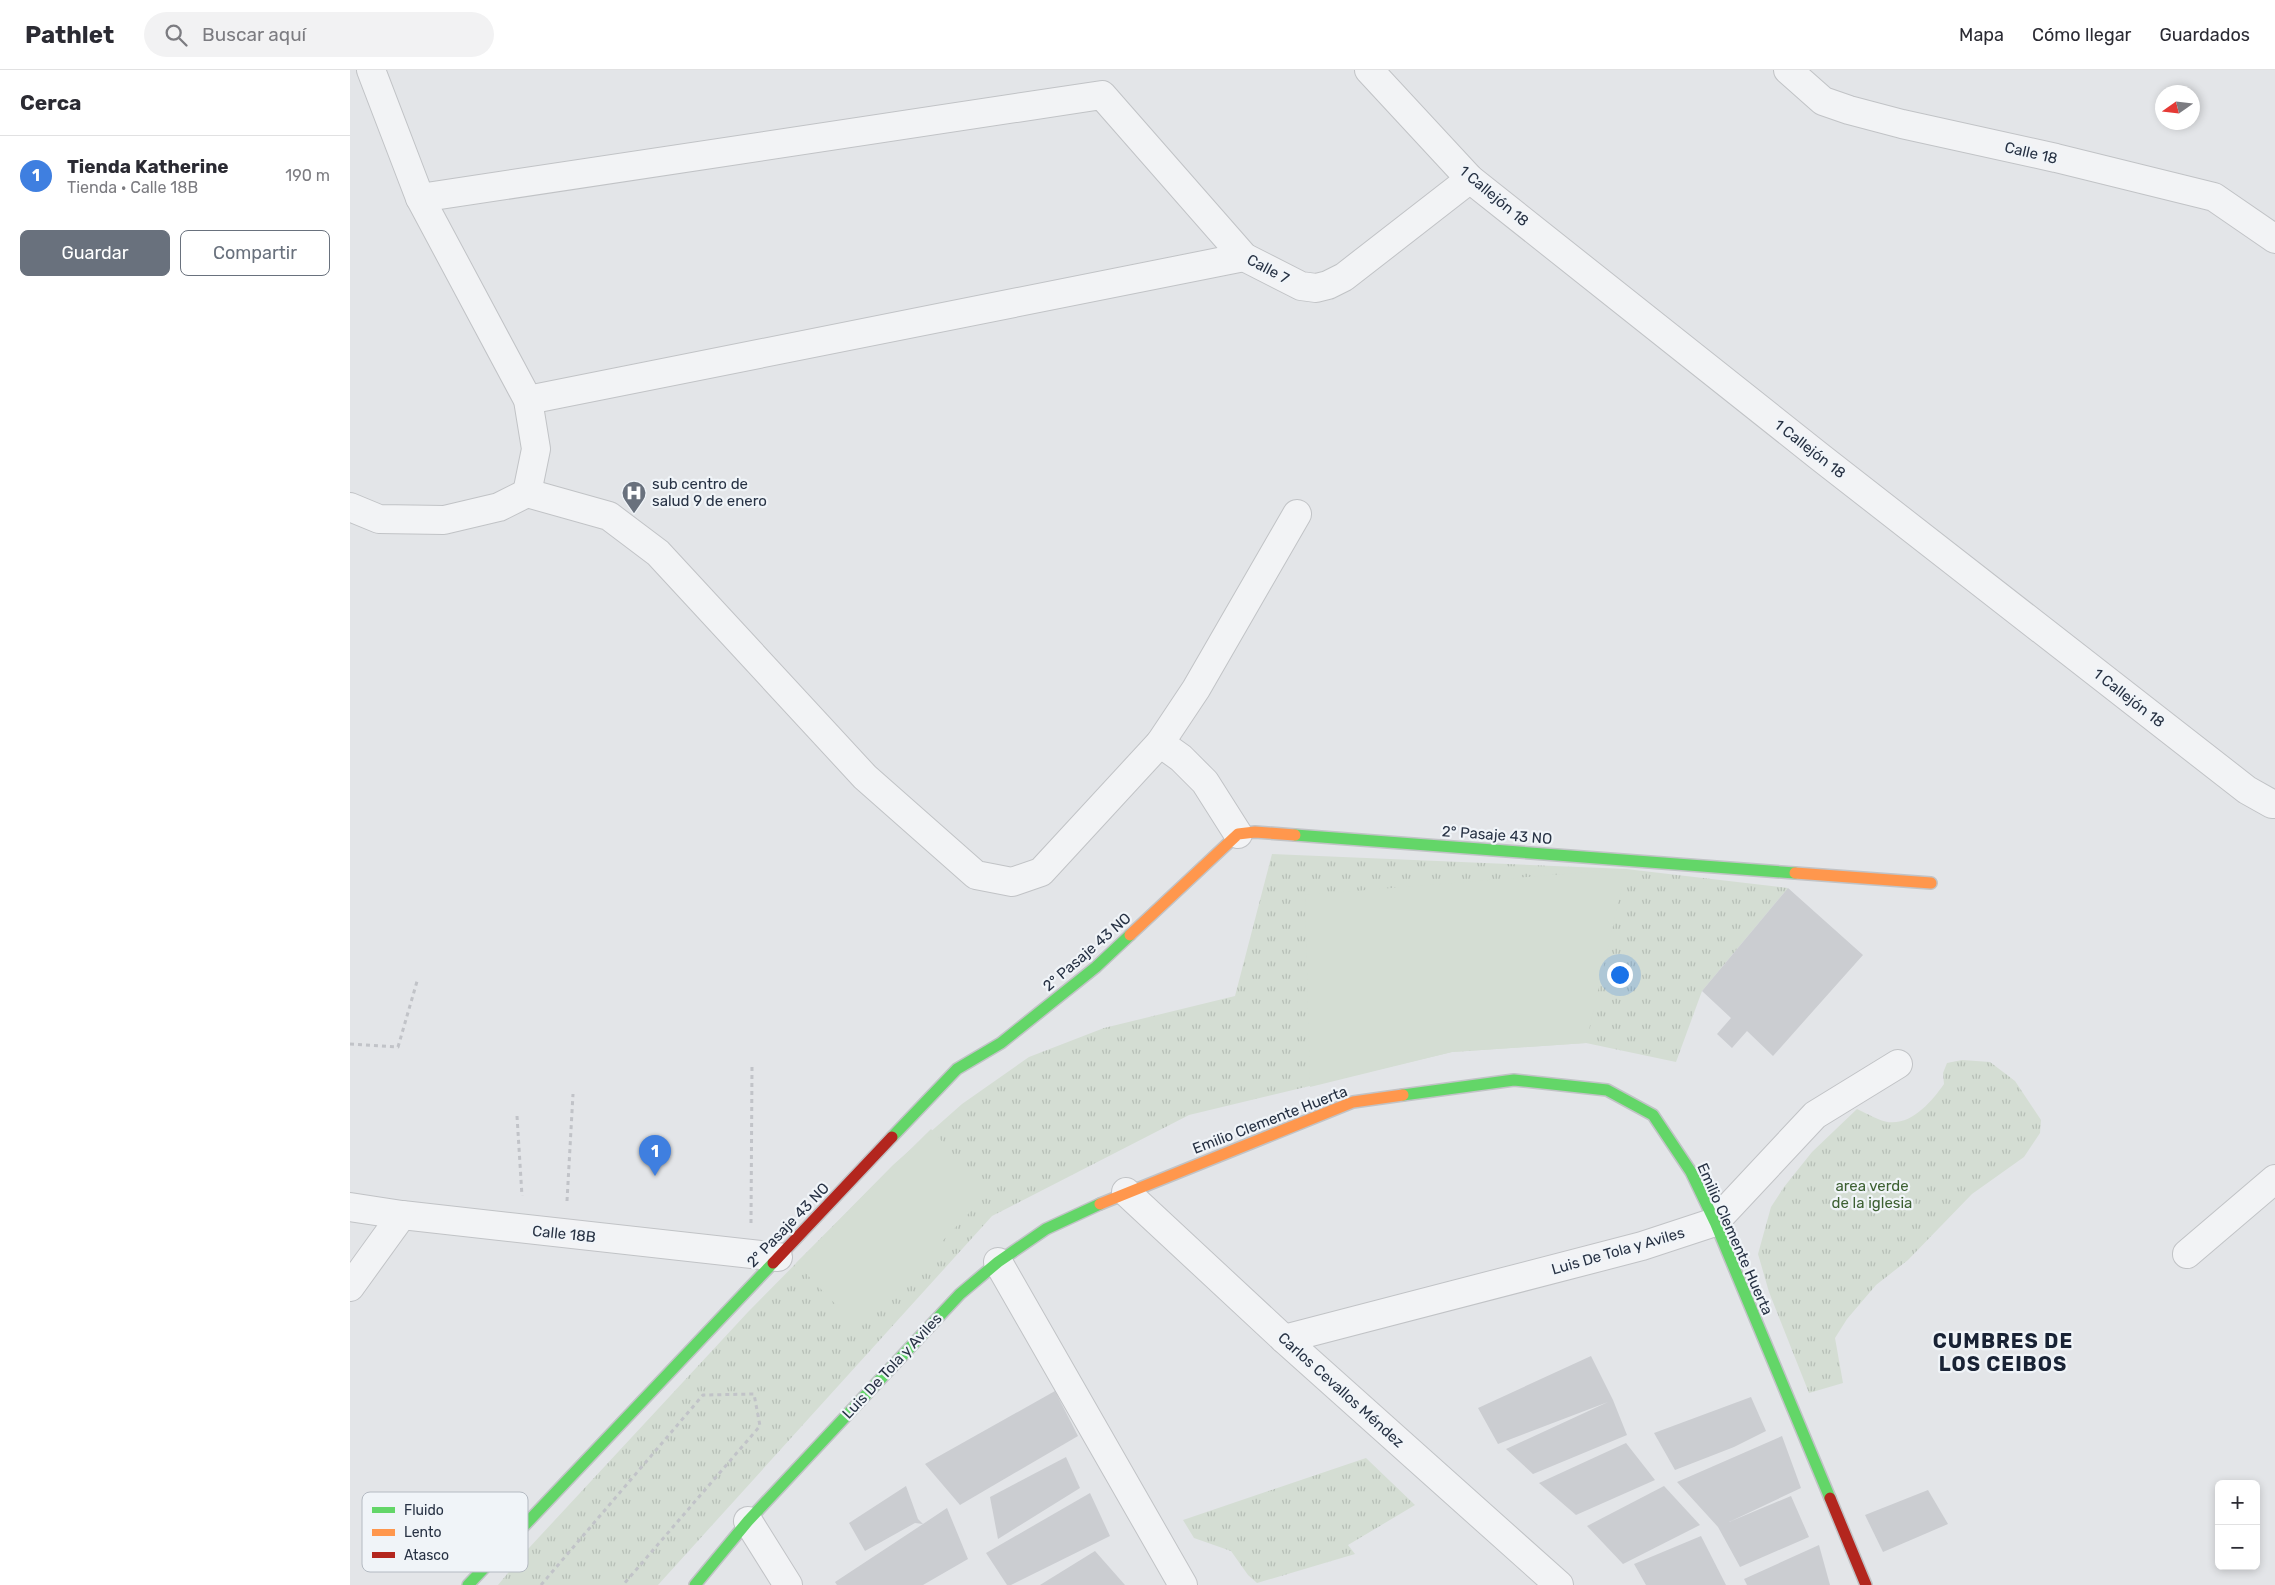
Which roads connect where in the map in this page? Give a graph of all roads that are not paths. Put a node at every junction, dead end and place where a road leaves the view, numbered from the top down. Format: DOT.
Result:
graph roads {
  1 [pos="371,70"];
  2 [pos="1369,70"];
  3 [pos="1788,70"];
  4 [pos="1470,179"];
  5 [pos="420,198"];
  6 [pos="2275,239"];
  7 [pos="1244,258"];
  8 [pos="528,400"];
  9 [pos="527,493"];
  10 [pos="350,507"];
  11 [pos="1296,514"];
  12 [pos="1160,743"];
  13 [pos="2273,804"];
  14 [pos="1238,834"];
  15 [pos="1931,883"];
  16 [pos="1898,1064"];
  17 [pos="2275,1178"];
  18 [pos="1126,1192"];
  19 [pos="350,1207"];
  20 [pos="402,1215"];
  21 [pos="1715,1222"];
  22 [pos="2187,1254"];
  23 [pos="778,1257"];
  24 [pos="998,1262"];
  25 [pos="350,1288"];
  26 [pos="1284,1339"];
  27 [pos="748,1521"];
  28 [pos="528,1522"];
  29 [pos="480,1572"];
  30 [pos="468,1585"];
  31 [pos="695,1585"];
  32 [pos="788,1585"];
  33 [pos="1183,1585"];
  34 [pos="1559,1585"];
  35 [pos="1866,1585"];
  1 -- 5 [label="street"];
  2 -- 4 [label="street, 1 Callejón 18"];
  3 -- 6 [label="street, Calle 18"];
  4 -- 7 [label="street, Calle 7"];
  4 -- 13 [label="street, 1 Callejón 18"];
  5 -- 7 [label="street, Calle 7"];
  5 -- 8 [label="street"];
  7 -- 8 [label="street"];
  8 -- 9 [label="street"];
  9 -- 10 [label="street"];
  9 -- 12 [label="street"];
  11 -- 12 [label="street"];
  12 -- 14 [label="street"];
  14 -- 15 [label="street, 2° Pasaje 43 NO"];
  14 -- 23 [label="street, 2° Pasaje 43 NO"];
  16 -- 21 [label="street, Luis De Tola y Aviles"];
  17 -- 22 [label="street"];
  18 -- 21 [label="street, Emilio Clemente Huerta"];
  18 -- 24 [label="street, Luis De Tola y Aviles"];
  18 -- 26 [label="street, Carlos Cevallos Méndez"];
  19 -- 20 [label="street, Calle 18B"];
  20 -- 23 [label="street, Calle 18B"];
  20 -- 25 [label="street"];
  21 -- 26 [label="street, Luis De Tola y Aviles"];
  21 -- 35 [label="street, Emilio Clemente Huerta"];
  23 -- 28 [label="street, 2° Pasaje 43 NO"];
  24 -- 27 [label="street, Luis De Tola y Aviles"];
  24 -- 33 [label="street"];
  26 -- 34 [label="street, Carlos Cevallos Méndez"];
  27 -- 31 [label="street, Luis De Tola y Aviles"];
  27 -- 32 [label="street"];
  29 -- 30 [label="street, 2° Pasaje 43 NO"];
}
